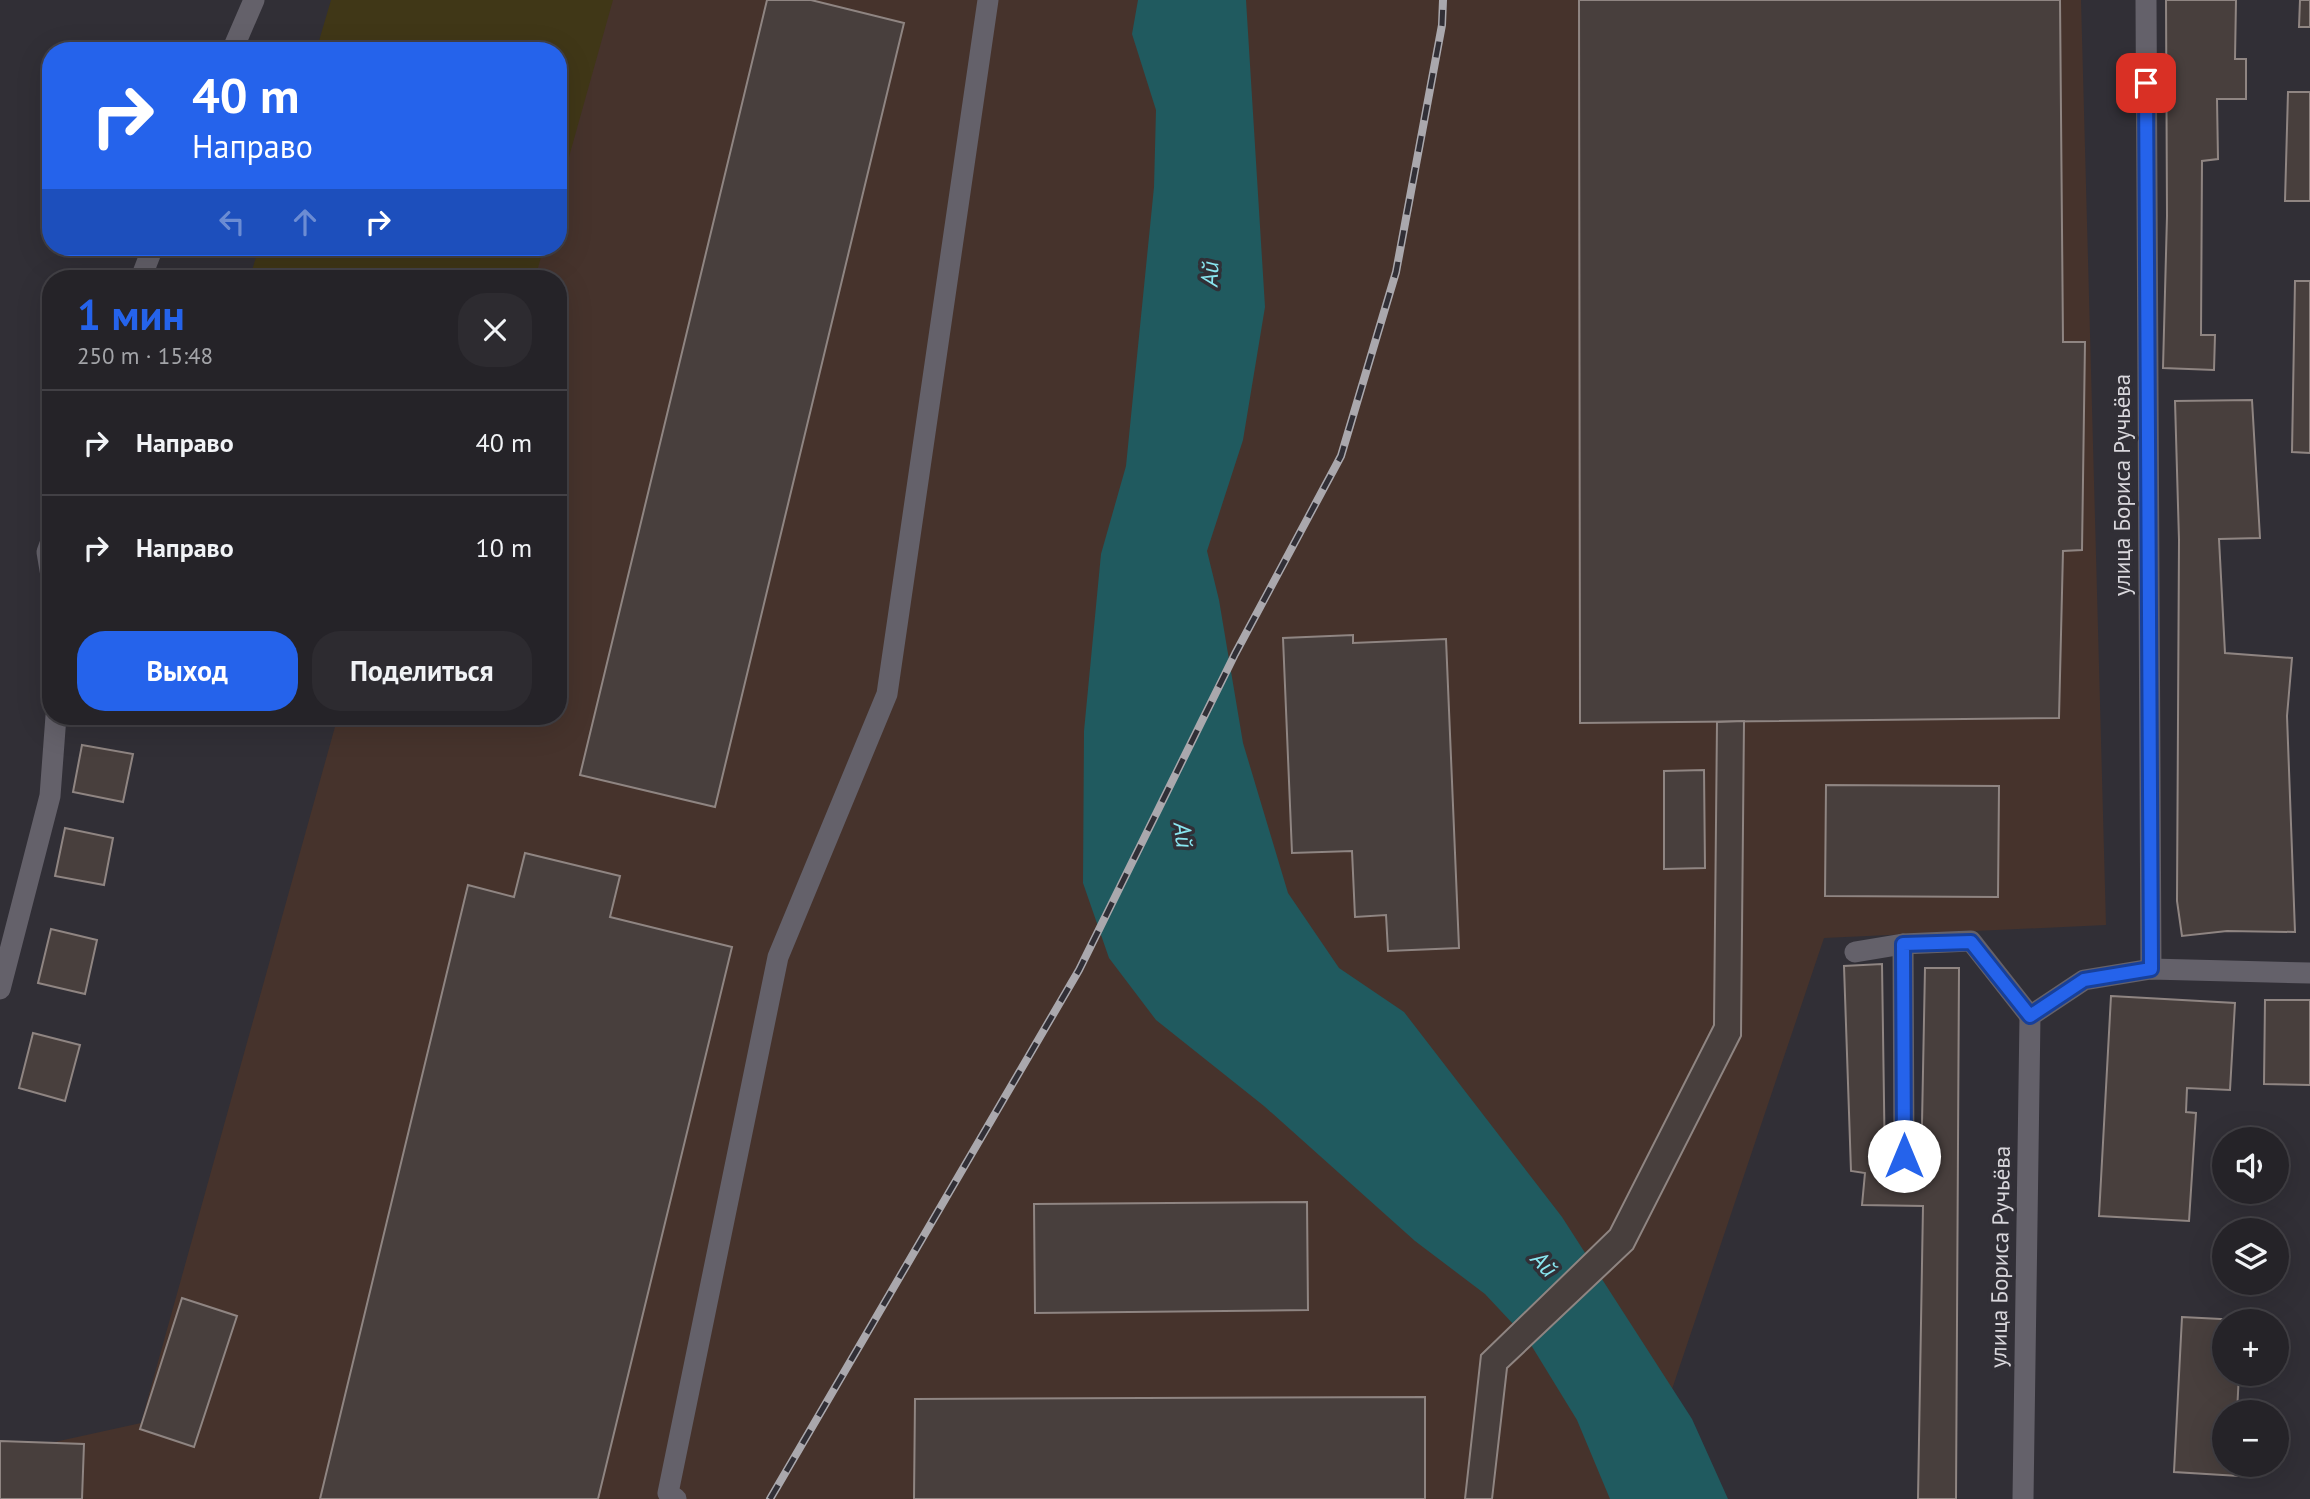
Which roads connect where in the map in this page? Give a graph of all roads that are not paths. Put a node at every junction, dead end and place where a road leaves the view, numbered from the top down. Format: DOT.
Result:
graph roads {
  1 [pos="254,0"];
  2 [pos="988,0"];
  3 [pos="2146,0"];
  4 [pos="236,42"];
  5 [pos="55,725"];
  6 [pos="1903,944"];
  7 [pos="1855,953"];
  8 [pos="2151,969"];
  9 [pos="2310,972"];
  10 [pos="0,989"];
  11 [pos="2030,1016"];
  12 [pos="1904,1156"];
  13 [pos="670,1497"];
  14 [pos="2023,1499"];
  1 -- 4 [label="street"];
  2 -- 13 [label="street"];
  3 -- 8 [label="street, улица Бориса Ручьёва"];
  5 -- 10 [label="street"];
  6 -- 7 [label="street"];
  6 -- 11 [label="street"];
  6 -- 12 [label="street"];
  8 -- 9 [label="street"];
  8 -- 11 [label="street"];
  11 -- 14 [label="street, улица Бориса Ручьёва"];
}
